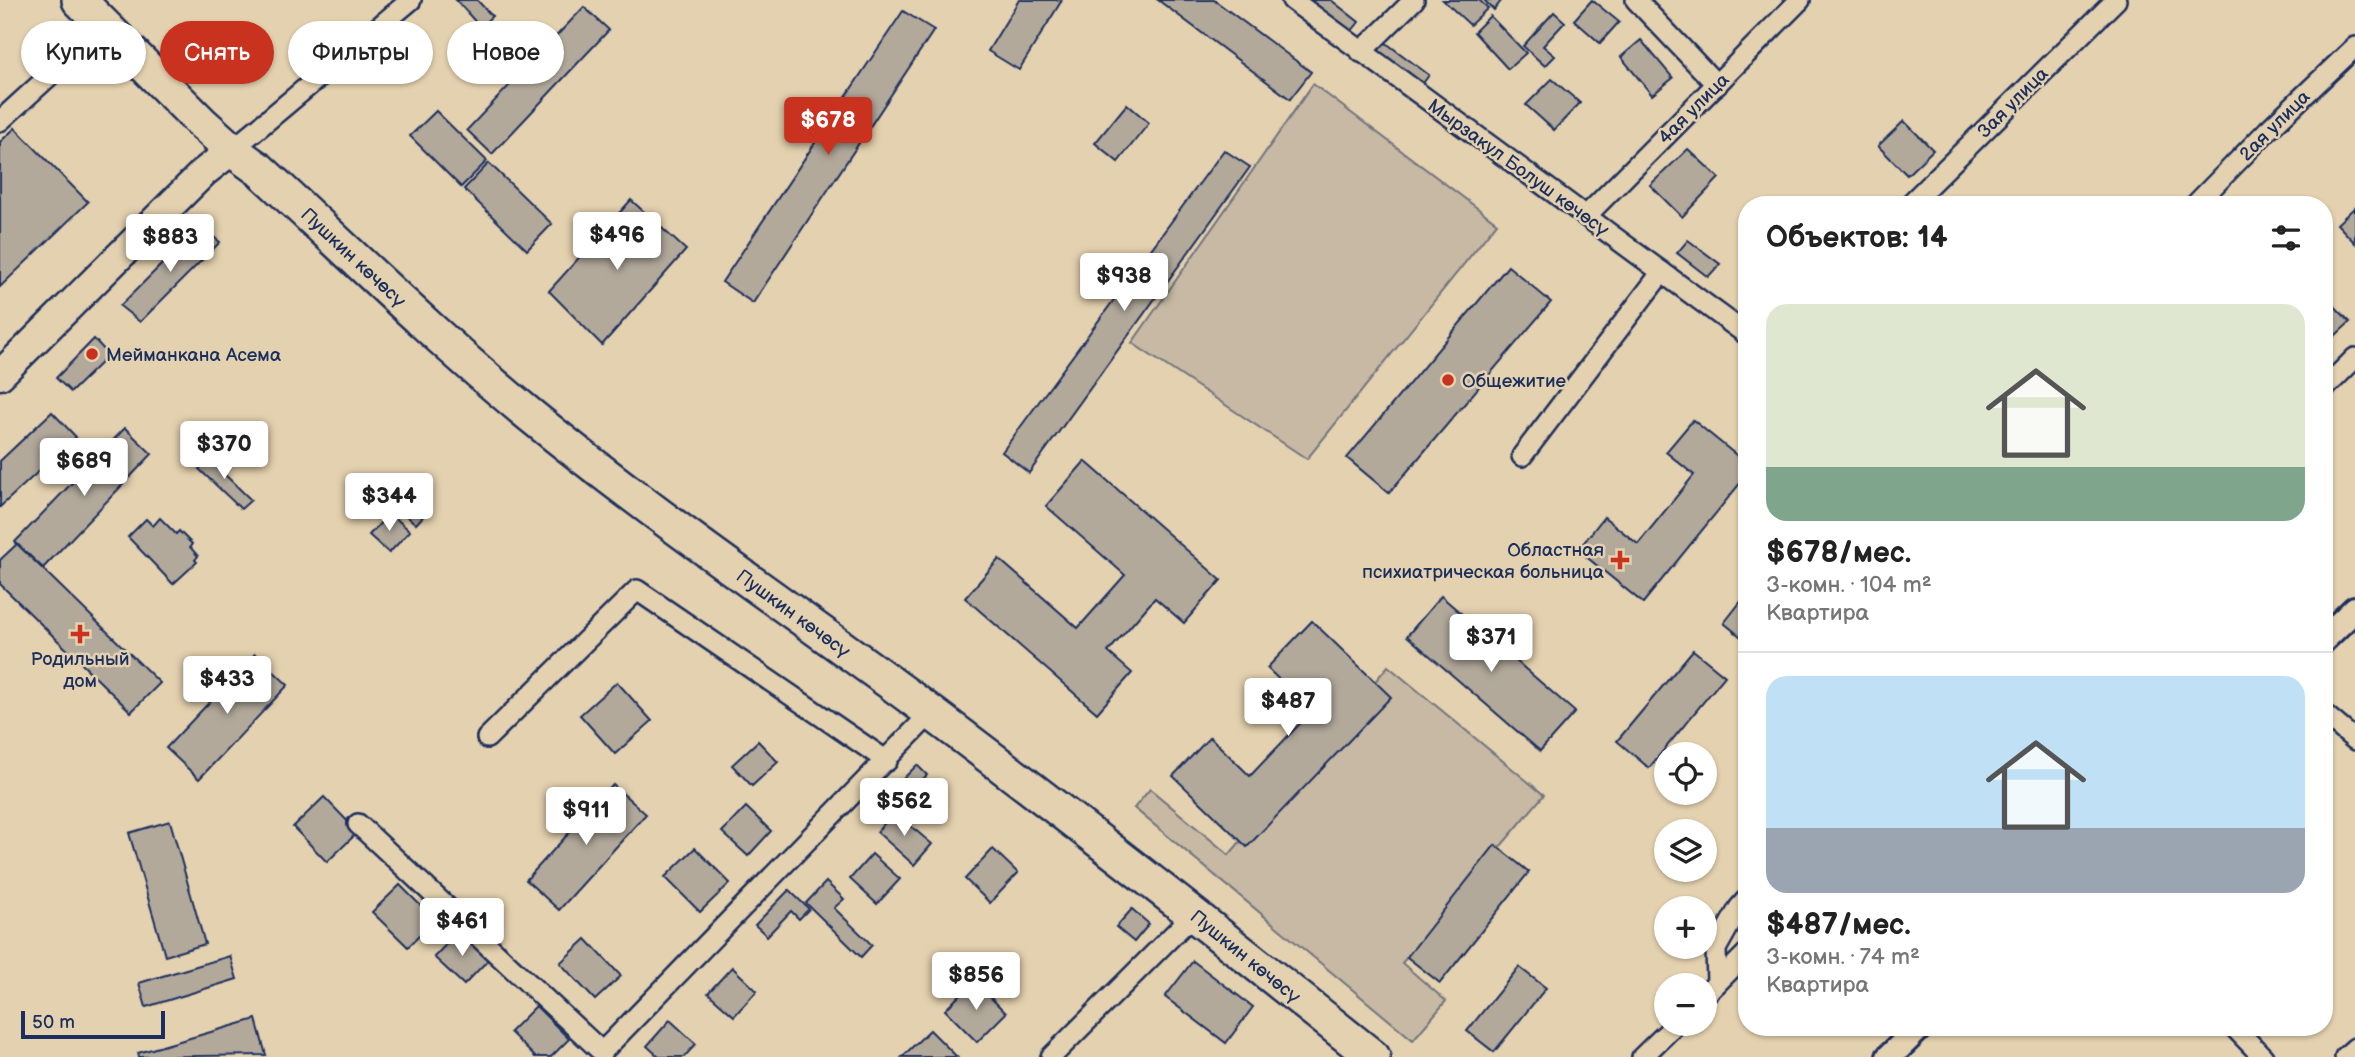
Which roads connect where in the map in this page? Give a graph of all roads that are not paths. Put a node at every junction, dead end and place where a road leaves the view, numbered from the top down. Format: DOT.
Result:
graph roads {
  1 [pos="411,0"];
  2 [pos="1292,0"];
  3 [pos="1415,0"];
  4 [pos="1636,0"];
  5 [pos="1800,0"];
  6 [pos="2116,0"];
  7 [pos="91,8"];
  8 [pos="2355,47"];
  9 [pos="1361,52"];
  10 [pos="1717,85"];
  11 [pos="0,121"];
  12 [pos="232,150"];
  13 [pos="1918,196"];
  14 [pos="2204,196"];
  15 [pos="1586,216"];
  16 [pos="1662,272"];
  17 [pos="1738,328"];
  18 [pos="2355,359"];
  19 [pos="0,375"];
  20 [pos="2333,380"];
  21 [pos="1522,456"];
  22 [pos="2355,609"];
  23 [pos="2333,630"];
  24 [pos="932,713"];
  25 [pos="2333,722"];
  26 [pos="487,738"];
  27 [pos="2355,740"];
  28 [pos="887,761"];
  29 [pos="358,824"];
  30 [pos="1738,910"];
  31 [pos="1194,914"];
  32 [pos="1738,962"];
  33 [pos="1713,973"];
  34 [pos="1717,983"];
  35 [pos="1664,1036"];
  36 [pos="1911,1036"];
  37 [pos="2243,1036"];
  38 [pos="2355,1048"];
  39 [pos="1051,1057"];
  40 [pos="1373,1057"];
  41 [pos="1643,1057"];
  42 [pos="1889,1057"];
  43 [pos="2263,1057"];
  44 [pos="2345,1057"];
  1 -- 12 [label="street"];
  2 -- 9 [label="street, Мырзакул Болуш көчөсү"];
  3 -- 9 [label="street"];
  4 -- 10 [label="street"];
  5 -- 10 [label="street, 4ая улица"];
  6 -- 13 [label="street, 3ая улица"];
  7 -- 11 [label="street"];
  7 -- 12 [label="highway, Пушкин көчөсү"];
  8 -- 14 [label="street, 2ая улица"];
  9 -- 15 [label="street, Мырзакул Болуш көчөсү"];
  10 -- 15 [label="street, 4ая улица"];
  12 -- 19 [label="main road"];
  12 -- 24 [label="highway, Пушкин көчөсү"];
  15 -- 16 [label="street, Мырзакул Болуш көчөсү"];
  16 -- 17 [label="street, Мырзакул Болуш көчөсү"];
  16 -- 21 [label="street"];
  18 -- 20 [label="street"];
  22 -- 23 [label="street"];
  24 -- 28 [label="street"];
  24 -- 31 [label="highway, Пушкин көчөсү"];
  25 -- 27 [label="street"];
  26 -- 28 [label="street"];
  28 -- 29 [label="street"];
  30 -- 33 [label="street"];
  31 -- 39 [label="street"];
  31 -- 40 [label="highway, Пушкин көчөсү"];
  32 -- 34 [label="street"];
  35 -- 41 [label="street"];
  36 -- 42 [label="street"];
  37 -- 43 [label="street"];
  38 -- 44 [label="street"];
}
